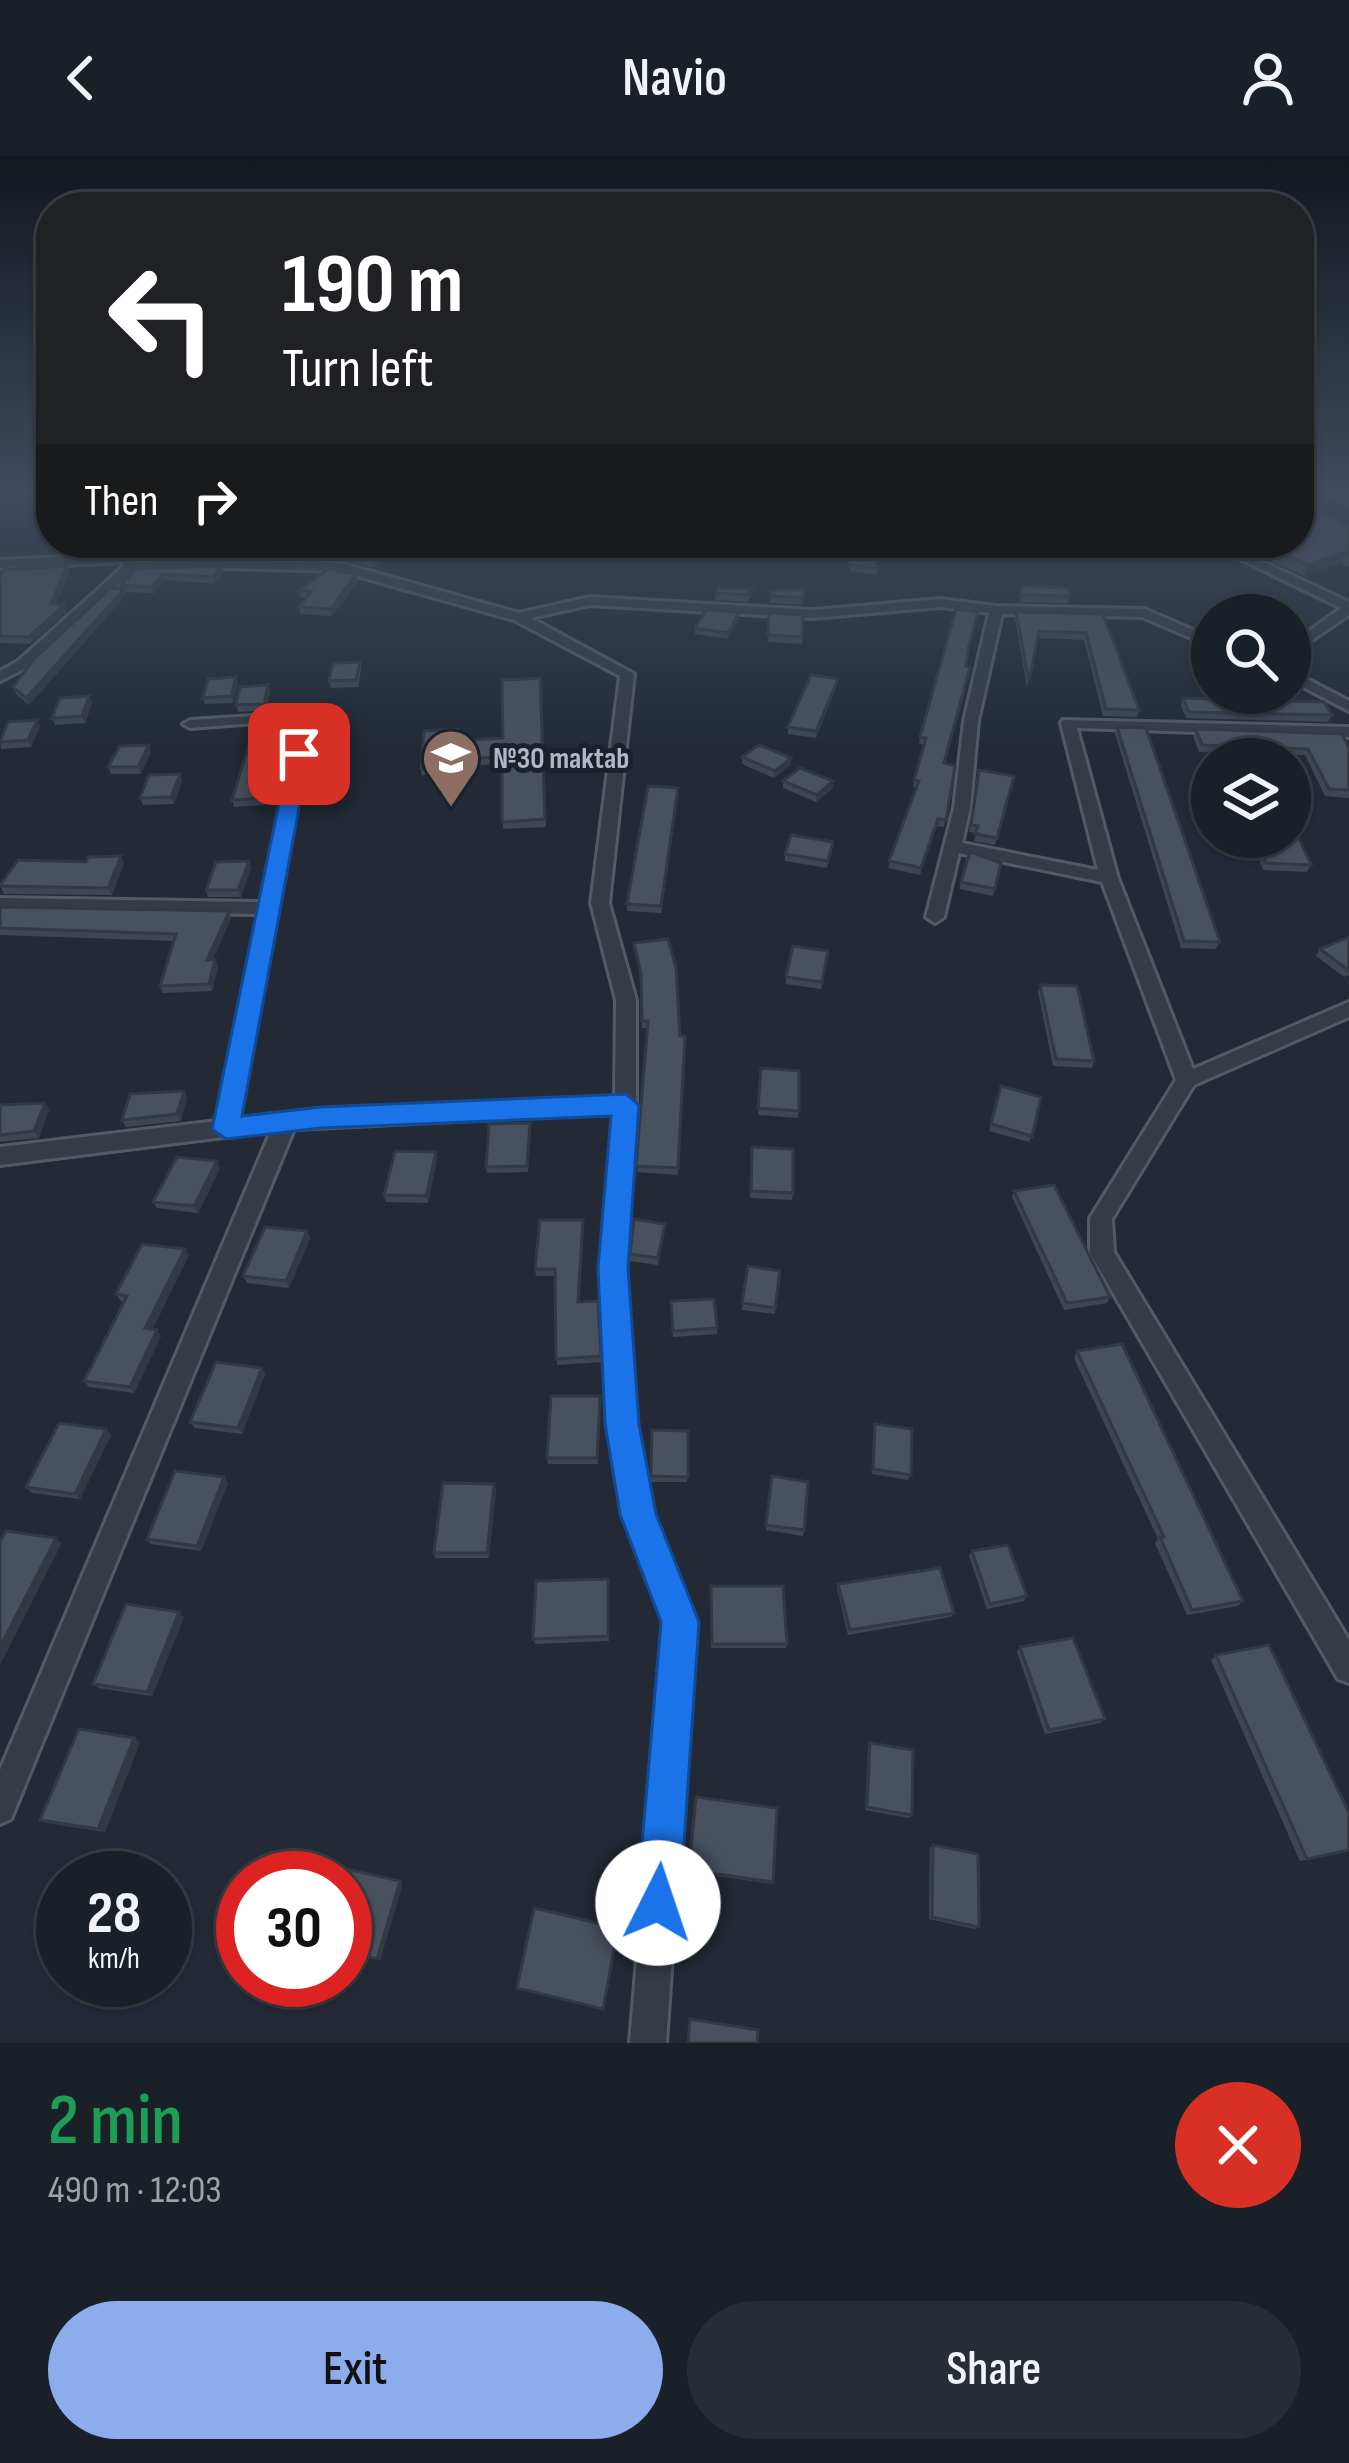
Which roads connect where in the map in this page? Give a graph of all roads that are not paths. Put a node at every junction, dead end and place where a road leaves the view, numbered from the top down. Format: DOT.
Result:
graph roads {
  1 [pos="122,574"];
  2 [pos="365,574"];
  3 [pos="1278,574"];
  4 [pos="1349,608"];
  5 [pos="996,610"];
  6 [pos="519,617"];
  7 [pos="1191,634"];
  8 [pos="1311,636"];
  9 [pos="0,677"];
  10 [pos="1311,686"];
  11 [pos="1349,707"];
  12 [pos="190,724"];
  13 [pos="1349,732"];
  14 [pos="950,846"];
  15 [pos="1108,878"];
  16 [pos="0,904"];
  17 [pos="269,908"];
  18 [pos="935,916"];
  19 [pos="1346,1015"];
  20 [pos="1187,1080"];
  21 [pos="626,1105"];
  22 [pos="286,1121"];
  23 [pos="226,1129"];
  24 [pos="0,1156"];
  25 [pos="1349,1668"];
  26 [pos="0,1808"];
  27 [pos="648,2043"];
  1 -- 9 [label="street"];
  2 -- 6 [label="street"];
  3 -- 4 [label="street"];
  4 -- 8 [label="street"];
  5 -- 6 [label="street"];
  5 -- 7 [label="street"];
  5 -- 14 [label="street"];
  6 -- 21 [label="street"];
  10 -- 11 [label="street"];
  12 -- 17 [label="street"];
  13 -- 15 [label="street"];
  14 -- 15 [label="street"];
  14 -- 18 [label="street"];
  15 -- 20 [label="street"];
  16 -- 17 [label="street"];
  17 -- 23 [label="street"];
  19 -- 20 [label="street"];
  20 -- 25 [label="street"];
  21 -- 22 [label="street"];
  21 -- 27 [label="street"];
  22 -- 23 [label="street"];
  22 -- 26 [label="street"];
  23 -- 24 [label="street"];
}
